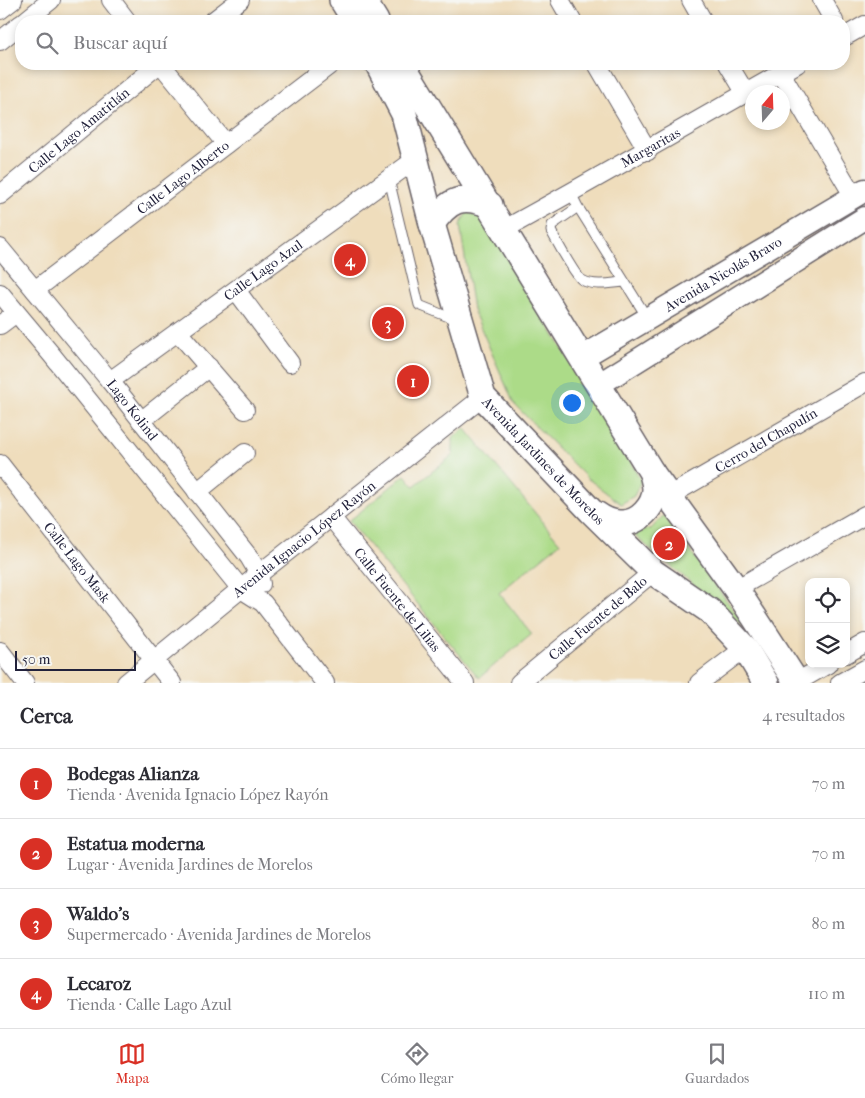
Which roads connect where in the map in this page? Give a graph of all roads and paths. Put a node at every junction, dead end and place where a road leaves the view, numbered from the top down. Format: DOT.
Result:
graph roads {
  1 [pos="13,0"];
  2 [pos="51,0"];
  3 [pos="111,0"];
  4 [pos="240,0"];
  5 [pos="342,0"];
  6 [pos="363,0"];
  7 [pos="560,0"];
  8 [pos="691,0"];
  9 [pos="822,0"];
  10 [pos="0,10"];
  11 [pos="32,15"];
  12 [pos="123,15"];
  13 [pos="221,15"];
  14 [pos="351,15"];
  15 [pos="372,15"];
  16 [pos="569,15"];
  17 [pos="700,15"];
  18 [pos="831,15"];
  19 [pos="865,25"];
  20 [pos="15,29"];
  21 [pos="850,34"];
  22 [pos="0,41"];
  23 [pos="153,70"];
  24 [pos="165,70"];
  25 [pos="323,70"];
  26 [pos="381,70"];
  27 [pos="406,70"];
  28 [pos="601,70"];
  29 [pos="732,70"];
  30 [pos="786,70"];
  31 [pos="781,73"];
  32 [pos="758,85"];
  33 [pos="745,92"];
  34 [pos="226,144"];
  35 [pos="648,151"];
  36 [pos="416,159"];
  37 [pos="389,179"];
  38 [pos="860,194"];
  39 [pos="0,195"];
  40 [pos="575,200"];
  41 [pos="490,206"];
  42 [pos="432,224"];
  43 [pos="863,224"];
  44 [pos="503,230"];
  45 [pos="0,248"];
  46 [pos="625,282"];
  47 [pos="35,290"];
  48 [pos="236,290"];
  49 [pos="0,292"];
  50 [pos="16,313"];
  51 [pos="648,319"];
  52 [pos="461,322"];
  53 [pos="0,326"];
  54 [pos="178,332"];
  55 [pos="74,337"];
  56 [pos="51,354"];
  57 [pos="581,358"];
  58 [pos="290,363"];
  59 [pos="209,367"];
  60 [pos="110,381"];
  61 [pos="865,382"];
  62 [pos="598,385"];
  63 [pos="483,397"];
  64 [pos="245,410"];
  65 [pos="141,421"];
  66 [pos="245,453"];
  67 [pos="0,464"];
  68 [pos="652,473"];
  69 [pos="197,492"];
  70 [pos="669,496"];
  71 [pos="592,511"];
  72 [pos="865,516"];
  73 [pos="331,517"];
  74 [pos="653,572"];
  75 [pos="259,574"];
  76 [pos="241,589"];
  77 [pos="736,589"];
  78 [pos="264,603"];
  79 [pos="865,644"];
  80 [pos="745,648"];
  81 [pos="0,651"];
  82 [pos="850,652"];
  83 [pos="154,660"];
  84 [pos="821,668"];
  85 [pos="865,669"];
  86 [pos="797,682"];
  87 [pos="25,683"];
  88 [pos="126,683"];
  89 [pos="172,683"];
  90 [pos="325,683"];
  91 [pos="465,683"];
  92 [pos="519,683"];
  93 [pos="699,683"];
  94 [pos="766,683"];
  95 [pos="840,683"];
  1 -- 10 [label="street"];
  2 -- 11 [label="street"];
  3 -- 12 [label="street"];
  4 -- 13 [label="street"];
  5 -- 14 [label="main road"];
  6 -- 15 [label="main road"];
  7 -- 16 [label="street"];
  8 -- 17 [label="street"];
  9 -- 18 [label="street"];
  19 -- 21 [label="street"];
  20 -- 22 [label="street"];
  23 -- 39 [label="street, Calle Lago Amatitlán"];
  24 -- 34 [label="street"];
  25 -- 34 [label="street, Calle Lago Alberto"];
  26 -- 36 [label="main road, Avenida Jardines de Morelos"];
  27 -- 41 [label="main road"];
  28 -- 35 [label="street"];
  29 -- 33 [label="street"];
  30 -- 31 [label="street, Margaritas"];
  31 -- 32 [label="street, Margaritas"];
  31 -- 38 [label="street"];
  33 -- 35 [label="street, Margaritas"];
  34 -- 47 [label="street, Calle Lago Alberto"];
  35 -- 40 [label="street, Margaritas"];
  36 -- 37 [label="street, Calle Lago Azul"];
  36 -- 42 [label="main road, Avenida Jardines de Morelos"];
  37 -- 48 [label="street, Calle Lago Azul"];
  37 -- 52 [label="lane"];
  38 -- 51 [label="street, Avenida Nicolás Bravo"];
  40 -- 44 [label="street, Margaritas"];
  40 -- 46 [label="lane"];
  40 -- 46 [label="lane"];
  41 -- 42 [label="main road"];
  41 -- 44 [label="main road"];
  42 -- 52 [label="main road, Avenida Jardines de Morelos"];
  43 -- 62 [label="street, Avenida Nicolás Bravo"];
  44 -- 57 [label="main road"];
  45 -- 47 [label="street, Lago Kolind"];
  46 -- 51 [label="lane"];
  47 -- 55 [label="street, Lago Kolind"];
  48 -- 54 [label="street, Calle Lago Azul"];
  48 -- 58 [label="street"];
  49 -- 50 [label="street, Lago Kolind"];
  50 -- 53 [label="street"];
  50 -- 56 [label="street, Lago Kolind"];
  51 -- 57 [label="street, Avenida Nicolás Bravo"];
  52 -- 63 [label="main road, Avenida Jardines de Morelos"];
  54 -- 59 [label="street"];
  54 -- 60 [label="street, Calle Lago Azul"];
  55 -- 56 [label="street"];
  55 -- 60 [label="street, Lago Kolind"];
  56 -- 76 [label="street, Lago Kolind"];
  57 -- 62 [label="main road"];
  59 -- 64 [label="street"];
  59 -- 65 [label="street"];
  60 -- 65 [label="street, Lago Kolind"];
  61 -- 70 [label="street, Cerro del Chapulín"];
  62 -- 68 [label="main road"];
  63 -- 71 [label="main road, Avenida Jardines de Morelos"];
  63 -- 73 [label="street, Avenida Ignacio López Rayón"];
  65 -- 69 [label="street, Lago Kolind"];
  66 -- 69 [label="street"];
  67 -- 83 [label="street, Calle Lago Mask"];
  68 -- 70 [label="main road"];
  68 -- 71 [label="main road"];
  69 -- 75 [label="street, Lago Kolind"];
  70 -- 77 [label="main road"];
  71 -- 74 [label="main road, Avenida Jardines de Morelos"];
  72 -- 77 [label="street"];
  73 -- 75 [label="street, Avenida Ignacio López Rayón"];
  73 -- 91 [label="street, Calle Fuente de Lilias"];
  74 -- 80 [label="main road, Avenida Jardines de Morelos"];
  74 -- 92 [label="street, Calle Fuente de Balo"];
  75 -- 76 [label="street, Avenida Ignacio López Rayón"];
  75 -- 78 [label="street"];
  76 -- 78 [label="street, Lago Kolind"];
  76 -- 83 [label="street, Avenida Ignacio López Rayón"];
  77 -- 86 [label="main road"];
  78 -- 90 [label="street"];
  79 -- 82 [label="street"];
  80 -- 93 [label="street"];
  80 -- 94 [label="main road, Avenida Jardines de Morelos"];
  81 -- 87 [label="street"];
  83 -- 88 [label="street, Avenida Ignacio López Rayón"];
  83 -- 89 [label="street, Calle Lago Mask"];
  84 -- 86 [label="street"];
  85 -- 95 [label="street"];
}
